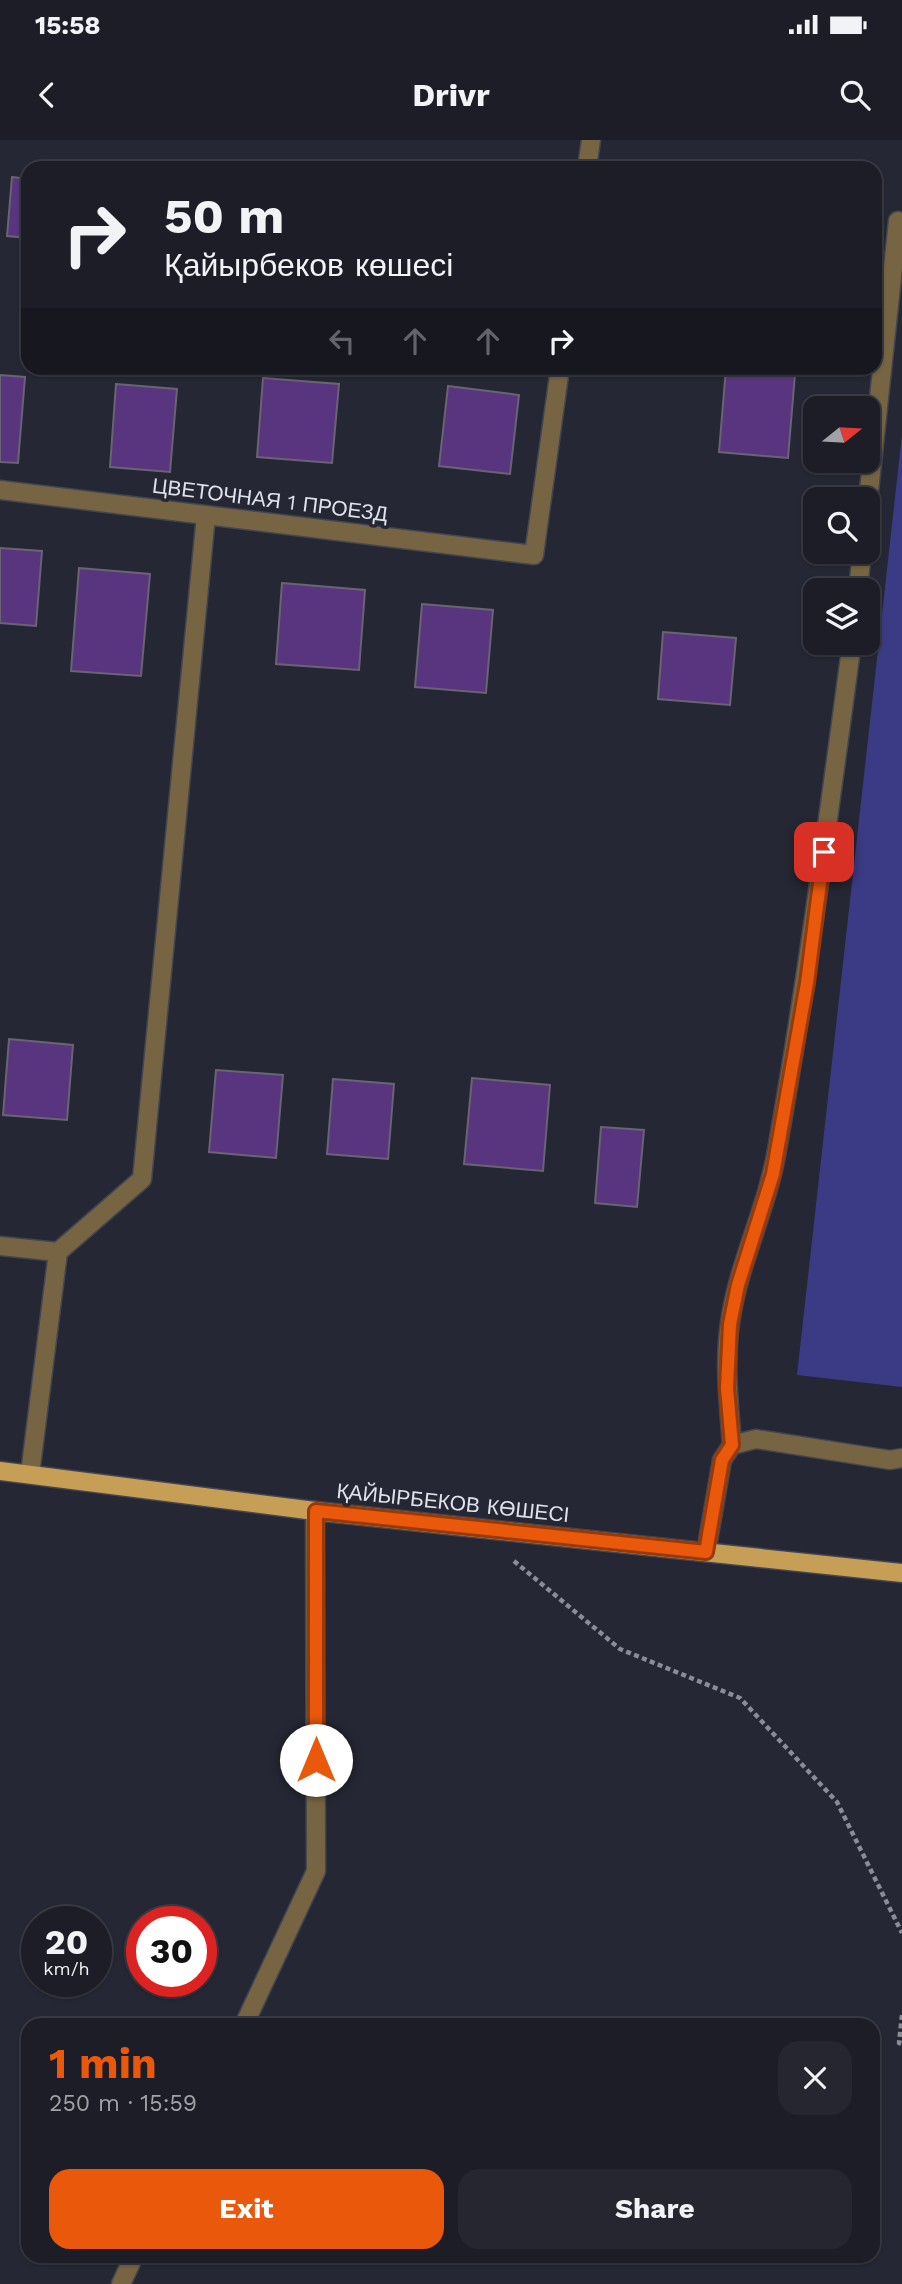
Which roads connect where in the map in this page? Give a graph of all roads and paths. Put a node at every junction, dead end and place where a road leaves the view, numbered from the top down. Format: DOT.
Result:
graph roads {
  1 [pos="591,140"];
  2 [pos="588,161"];
  3 [pos="898,221"];
  4 [pos="882,370"];
  5 [pos="559,375"];
  6 [pos="881,375"];
  7 [pos="869,487"];
  8 [pos="0,490"];
  9 [pos="206,515"];
  10 [pos="850,655"];
  11 [pos="0,1246"];
  12 [pos="58,1252"];
  13 [pos="732,1445"];
  14 [pos="902,1458"];
  15 [pos="0,1471"];
  16 [pos="30,1474"];
  17 [pos="316,1511"];
  18 [pos="706,1552"];
  19 [pos="514,1561"];
  20 [pos="902,1573"];
  21 [pos="902,1933"];
  22 [pos="902,2015"];
  23 [pos="247,2018"];
  24 [pos="902,2044"];
  25 [pos="131,2263"];
  26 [pos="121,2284"];
  1 -- 2 [label="street"];
  3 -- 4 [label="street"];
  5 -- 9 [label="street, ЦВЕТОЧНАЯ 1 ПРОЕЗД"];
  6 -- 7 [label="street"];
  8 -- 9 [label="street, ЦВЕТОЧНАЯ 1 ПРОЕЗД"];
  9 -- 12 [label="street"];
  10 -- 13 [label="street"];
  11 -- 12 [label="street"];
  12 -- 16 [label="street"];
  13 -- 14 [label="street"];
  13 -- 18 [label="street"];
  15 -- 16 [label="main road, ҚАЙЫРБЕКОВ КӨШЕСІ"];
  16 -- 17 [label="main road, ҚАЙЫРБЕКОВ КӨШЕСІ"];
  17 -- 18 [label="main road, ҚАЙЫРБЕКОВ КӨШЕСІ"];
  17 -- 23 [label="street"];
  18 -- 20 [label="main road, ҚАЙЫРБЕКОВ КӨШЕСІ"];
  19 -- 21 [label="path"];
  22 -- 24 [label="path"];
  25 -- 26 [label="street"];
}
